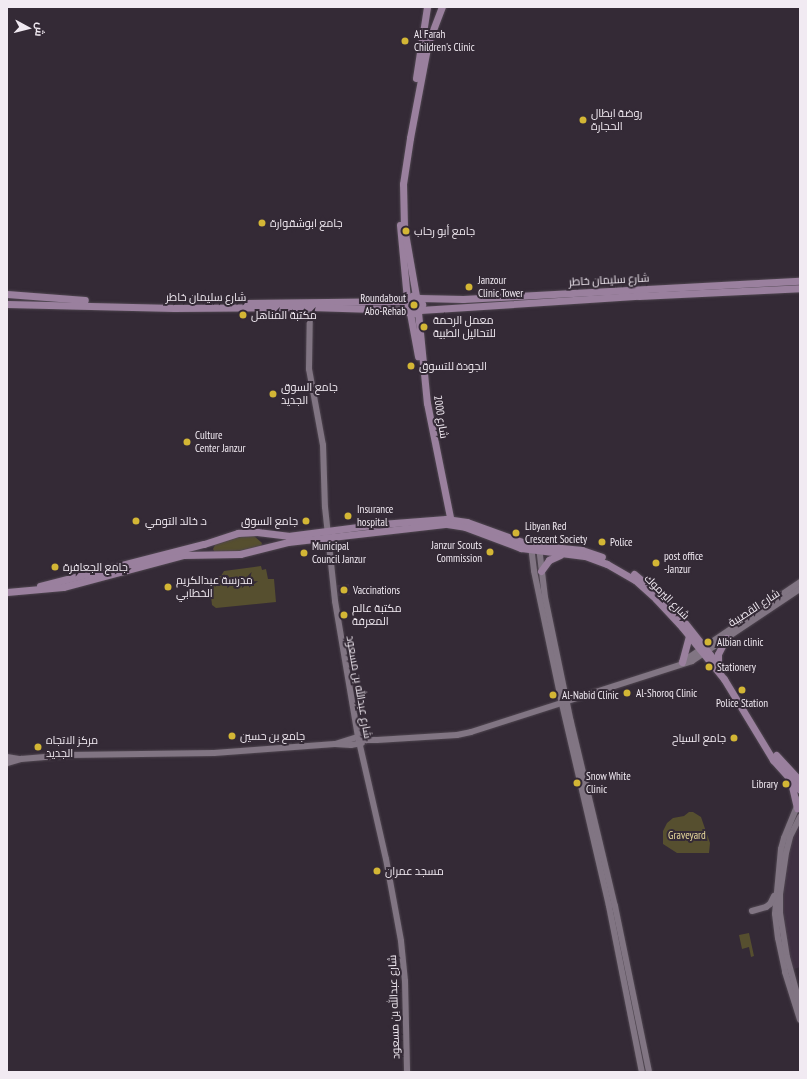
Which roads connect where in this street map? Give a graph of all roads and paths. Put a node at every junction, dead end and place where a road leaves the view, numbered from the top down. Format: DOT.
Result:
graph roads {
  1 [pos="427,7"];
  2 [pos="442,7"];
  3 [pos="800,281"];
  4 [pos="800,288"];
  5 [pos="7,294"];
  6 [pos="417,297"];
  7 [pos="406,300"];
  8 [pos="7,304"];
  9 [pos="310,305"];
  10 [pos="408,311"];
  11 [pos="419,311"];
  12 [pos="449,521"];
  13 [pos="263,534"];
  14 [pos="327,534"];
  15 [pos="265,548"];
  16 [pos="535,548"];
  17 [pos="560,555"];
  18 [pos="541,571"];
  19 [pos="800,582"];
  20 [pos="7,588"];
  21 [pos="800,589"];
  22 [pos="7,592"];
  23 [pos="689,635"];
  24 [pos="726,638"];
  25 [pos="704,650"];
  26 [pos="680,664"];
  27 [pos="718,665"];
  28 [pos="565,703"];
  29 [pos="358,737"];
  30 [pos="366,740"];
  31 [pos="335,744"];
  32 [pos="360,745"];
  33 [pos="7,757"];
  34 [pos="21,759"];
  35 [pos="7,763"];
  36 [pos="791,781"];
  37 [pos="800,781"];
  38 [pos="800,790"];
  39 [pos="800,799"];
  40 [pos="797,808"];
  41 [pos="800,817"];
  42 [pos="776,891"];
  43 [pos="752,911"];
  44 [pos="800,1005"];
  45 [pos="800,1020"];
  46 [pos="407,1072"];
  47 [pos="642,1072"];
  48 [pos="649,1072"];
  1 -- 7 [label="main road"];
  2 -- 6 [label="main road, شارع 2000"];
  3 -- 6 [label="main road, شارع سليمان خاطر"];
  4 -- 11 [label="main road, شارع سليمان خاطر"];
  5 -- 9 [label="main road, شارع سليمان خاطر"];
  6 -- 7 [label="main road, شارع سليمان خاطر"];
  6 -- 11 [label="main road, شارع 2000"];
  7 -- 9 [label="main road, شارع سليمان خاطر"];
  7 -- 10 [label="main road"];
  8 -- 9 [label="main road, شارع سليمان خاطر"];
  9 -- 10 [label="main road, شارع سليمان خاطر"];
  9 -- 14 [label="street, شارع عبدالله بن مسعود"];
  10 -- 11 [label="main road, شارع سليمان خاطر"];
  10 -- 12 [label="main road"];
  11 -- 12 [label="main road, شارع 2000"];
  12 -- 14 [label="main road"];
  12 -- 16 [label="main road, شارع اليرموك"];
  13 -- 14 [label="main road"];
  13 -- 15 [label="main road"];
  13 -- 20 [label="main road"];
  14 -- 15 [label="main road"];
  14 -- 29 [label="street, شارع عبدالله بن مسعود"];
  15 -- 22 [label="main road"];
  16 -- 17 [label="main road, شارع اليرموك"];
  16 -- 18 [label="street"];
  16 -- 25 [label="main road, شارع اليرموك"];
  16 -- 28 [label="street"];
  17 -- 18 [label="main road"];
  17 -- 23 [label="main road, شارع اليرموك"];
  18 -- 28 [label="street"];
  19 -- 25 [label="street"];
  21 -- 24 [label="street, شارع القصيبة"];
  23 -- 25 [label="main road, شارع اليرموك"];
  23 -- 26 [label="main road"];
  24 -- 25 [label="street, شارع القصيبة"];
  24 -- 27 [label="main road"];
  25 -- 26 [label="street"];
  25 -- 27 [label="main road, شارع اليرموك"];
  25 -- 36 [label="main road, شارع اليرموك"];
  26 -- 28 [label="street"];
  27 -- 37 [label="main road, شارع اليرموك"];
  28 -- 30 [label="street"];
  28 -- 47 [label="street"];
  28 -- 48 [label="street"];
  29 -- 30 [label="street"];
  29 -- 31 [label="street"];
  29 -- 32 [label="street, شارع عبدالله بن مسعود"];
  30 -- 32 [label="street"];
  31 -- 32 [label="street"];
  31 -- 34 [label="street"];
  32 -- 46 [label="street, شارع عبدالله بن مسعود"];
  33 -- 34 [label="street"];
  34 -- 35 [label="street"];
  36 -- 38 [label="main road, شارع اليرموك"];
  36 -- 40 [label="main road"];
  39 -- 40 [label="street"];
  40 -- 42 [label="street"];
  41 -- 44 [label="street"];
  42 -- 43 [label="street"];
  42 -- 45 [label="street"];
}
